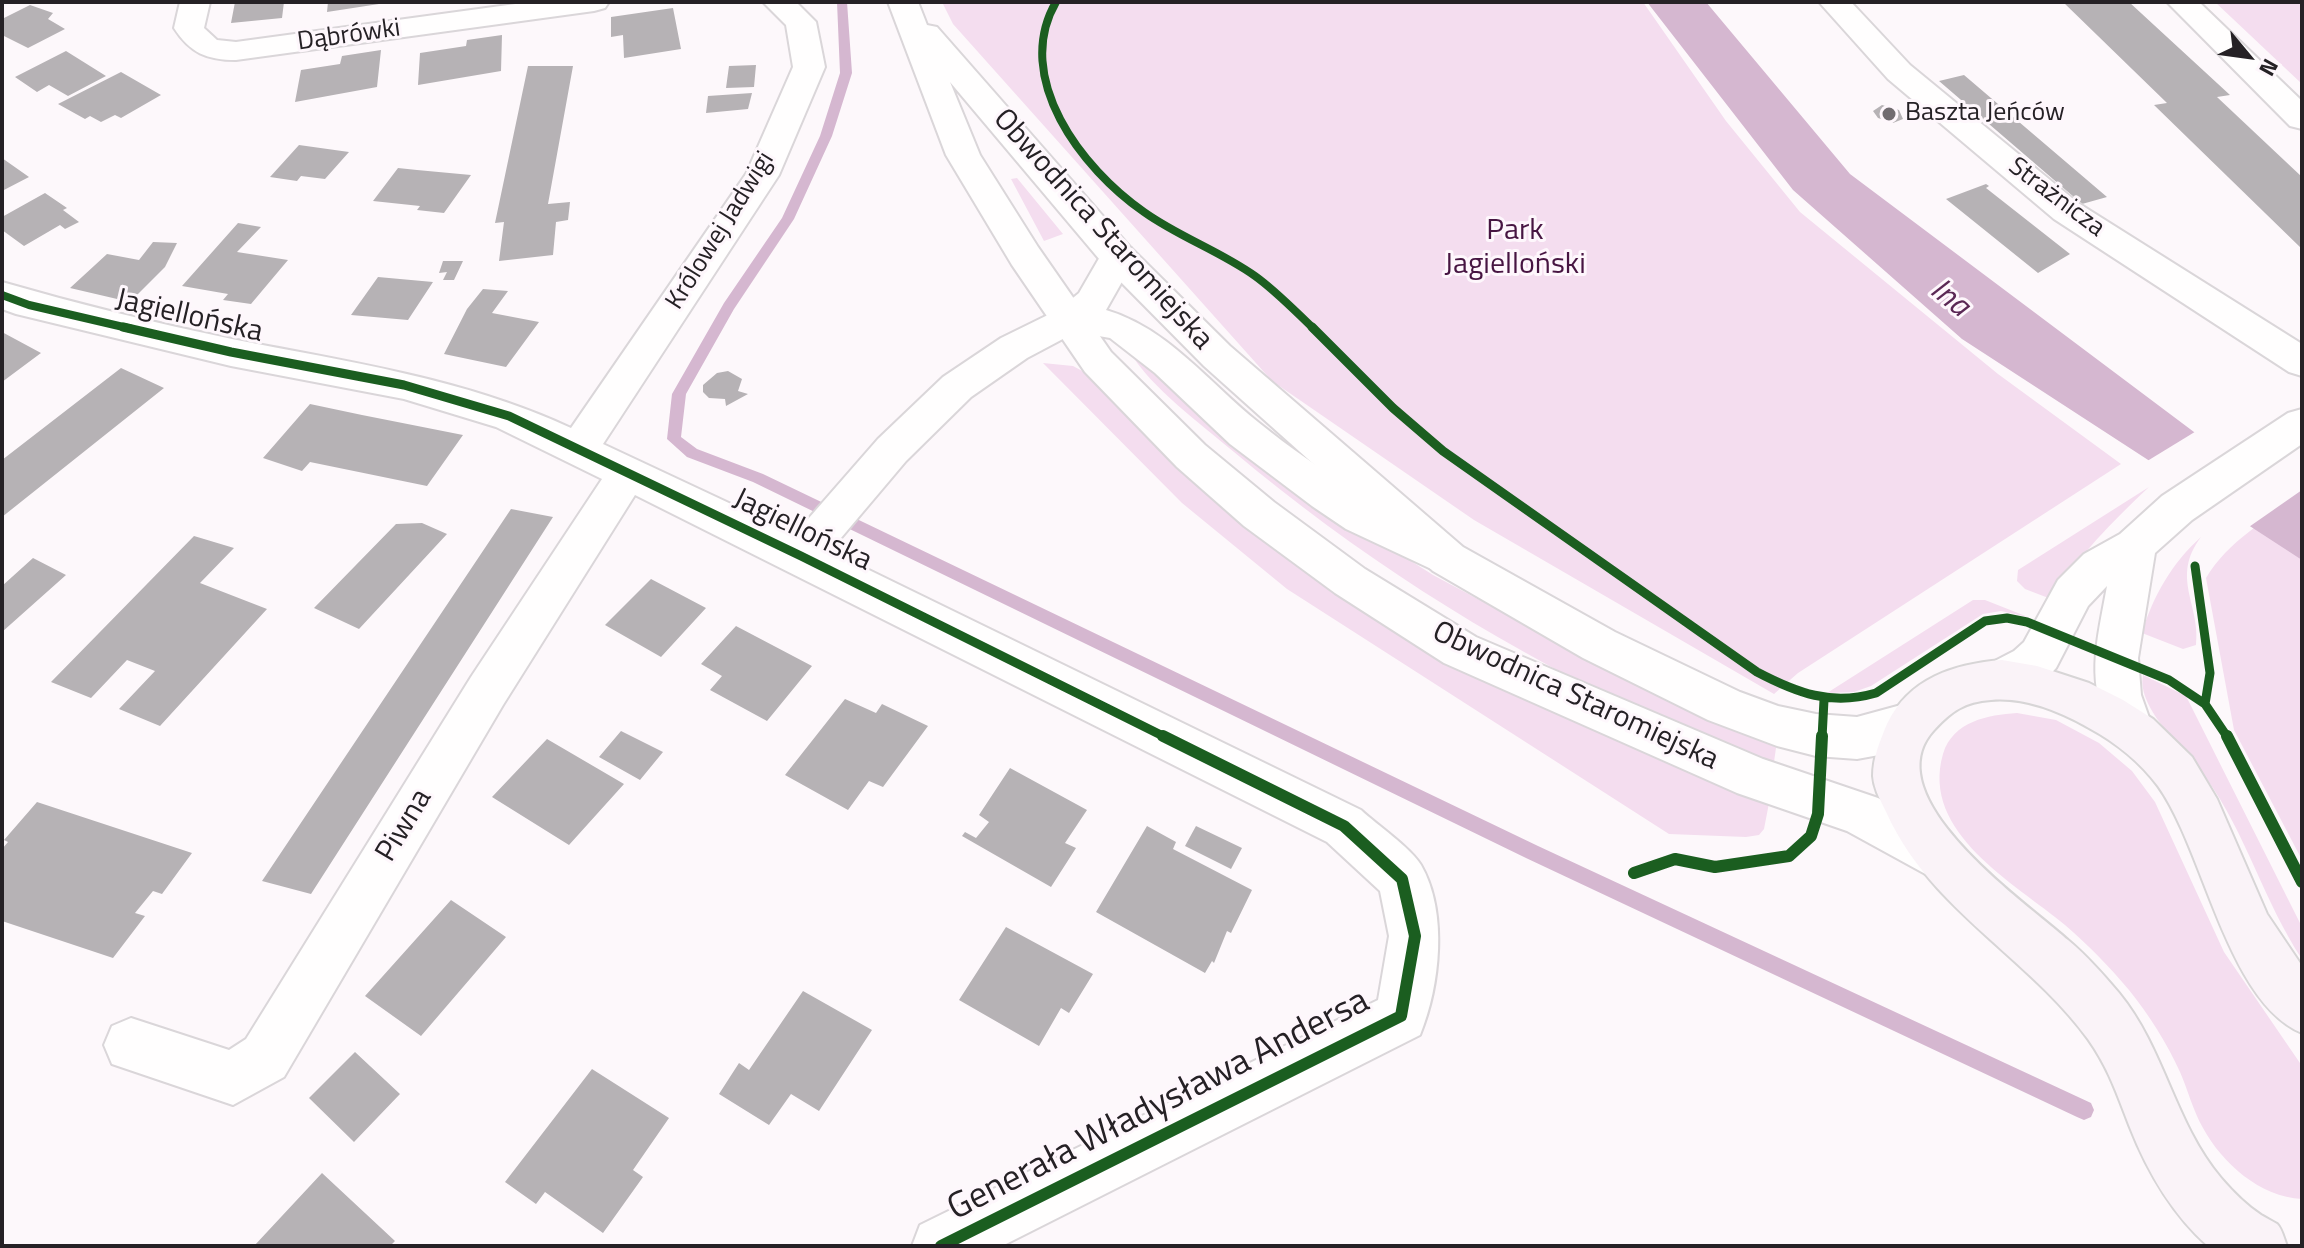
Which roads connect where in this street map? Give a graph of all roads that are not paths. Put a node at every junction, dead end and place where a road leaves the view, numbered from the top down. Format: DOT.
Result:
graph roads {
  1 [pos="195,2"];
  2 [pos="594,2"];
  3 [pos="778,2"];
  4 [pos="1834,2"];
  5 [pos="2182,2"];
  6 [pos="907,10"];
  7 [pos="2302,119"];
  8 [pos="1118,257"];
  9 [pos="2,295"];
  10 [pos="1071,319"];
  11 [pos="2302,362"];
  12 [pos="2297,427"];
  13 [pos="578,450"];
  14 [pos="627,474"];
  15 [pos="811,543"];
  16 [pos="2135,546"];
  17 [pos="1448,559"];
  18 [pos="2003,679"];
  19 [pos="1912,722"];
  20 [pos="2129,726"];
  21 [pos="1940,859"];
  22 [pos="2302,1007"];
  23 [pos="1401,1016"];
  24 [pos="131,1045"];
  25 [pos="2193,1190"];
  26 [pos="941,1246"];
  27 [pos="2207,1246"];
  28 [pos="2258,1246"];
  1 -- 2 [label="street, Dąbrówki"];
  3 -- 13 [label="street, Królowej Jadwigi"];
  4 -- 11 [label="street, Strażnicza"];
  5 -- 7 [label="street"];
  6 -- 8 [label="street, Obwodnica Staromiejska"];
  6 -- 10 [label="street, Obwodnica Staromiejska"];
  8 -- 10 [label="street"];
  8 -- 17 [label="street, Obwodnica Staromiejska"];
  9 -- 13 [label="street, Jagiellońska"];
  10 -- 15 [label="street"];
  10 -- 17 [label="street, Obwodnica Staromiejska"];
  10 -- 21 [label="street, Obwodnica Staromiejska"];
  12 -- 16 [label="street"];
  13 -- 14 [label="street, Jagiellońska"];
  14 -- 15 [label="street, Jagiellońska"];
  14 -- 24 [label="street, Piwna"];
  15 -- 23 [label="street, Jagiellońska"];
  16 -- 18 [label="street"];
  16 -- 20 [label="street"];
  17 -- 19 [label="street, Obwodnica Staromiejska"];
  18 -- 19 [label="main road"];
  18 -- 20 [label="main road"];
  19 -- 21 [label="main road"];
  20 -- 22 [label="main road"];
  21 -- 25 [label="main road"];
  23 -- 26 [label="street, Generała Władysława Andersa"];
  25 -- 27 [label="main road"];
  25 -- 28 [label="main road"];
}
